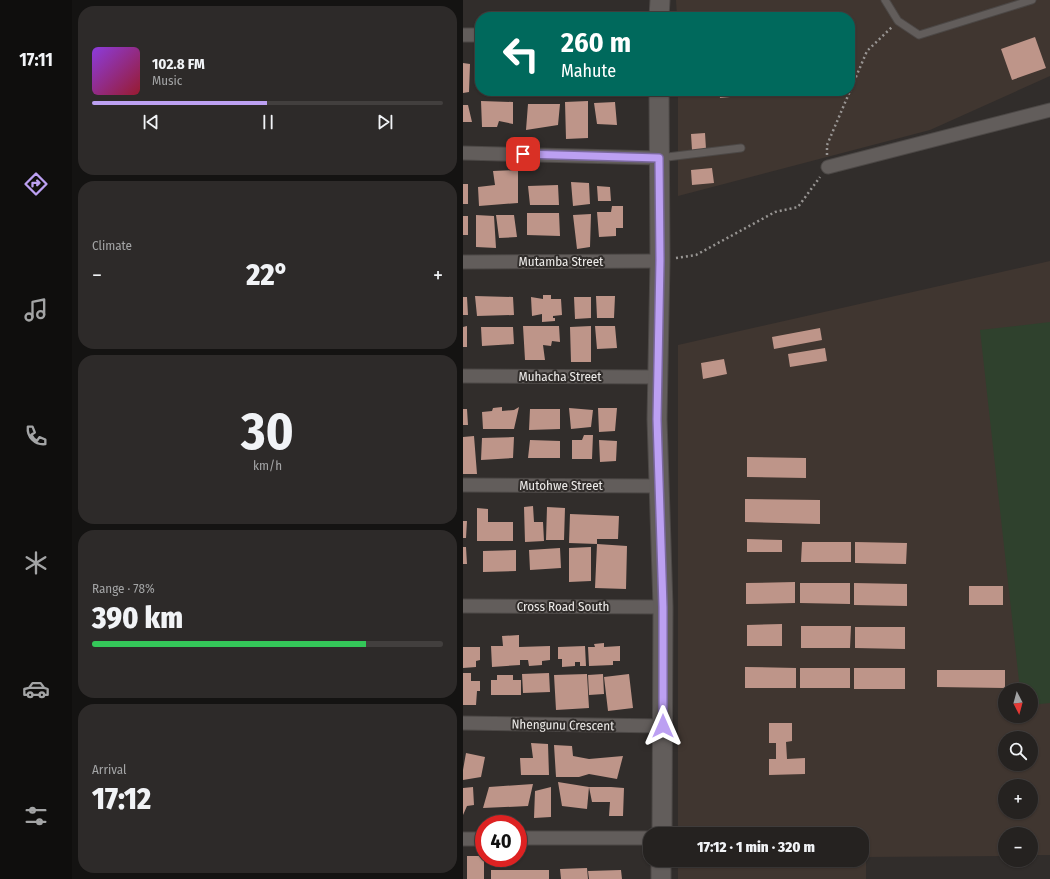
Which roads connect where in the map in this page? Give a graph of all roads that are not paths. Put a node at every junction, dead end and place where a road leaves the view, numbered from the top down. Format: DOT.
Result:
graph roads {
  1 [pos="660,0"];
  2 [pos="885,0"];
  3 [pos="1033,0"];
  4 [pos="659,12"];
  5 [pos="463,35"];
  6 [pos="475,35"];
  7 [pos="659,96"];
  8 [pos="1050,110"];
  9 [pos="741,148"];
  10 [pos="463,153"];
  11 [pos="659,158"];
  12 [pos="828,167"];
  13 [pos="660,260"];
  14 [pos="463,262"];
  15 [pos="463,376"];
  16 [pos="658,377"];
  17 [pos="463,485"];
  18 [pos="659,486"];
  19 [pos="463,606"];
  20 [pos="663,607"];
  21 [pos="463,723"];
  22 [pos="663,726"];
  23 [pos="662,827"];
  24 [pos="463,838"];
  25 [pos="475,838"];
  26 [pos="527,838"];
  27 [pos="643,838"];
  28 [pos="661,867"];
  29 [pos="661,879"];
  1 -- 4 [label="street"];
  2 -- 3 [label="lane"];
  5 -- 6 [label="street"];
  7 -- 11 [label="street"];
  8 -- 12 [label="street"];
  9 -- 11 [label="lane"];
  10 -- 11 [label="street"];
  11 -- 13 [label="street"];
  13 -- 14 [label="street, Mutamba Street"];
  13 -- 16 [label="street"];
  15 -- 16 [label="street, Muhacha Street"];
  16 -- 18 [label="street"];
  17 -- 18 [label="street, Mutohwe Street"];
  18 -- 20 [label="street"];
  19 -- 20 [label="street, Cross Road South"];
  20 -- 22 [label="street"];
  21 -- 22 [label="street, Nhengunu Crescent"];
  22 -- 23 [label="street"];
  24 -- 25 [label="street"];
  26 -- 27 [label="street"];
  28 -- 29 [label="street"];
}
